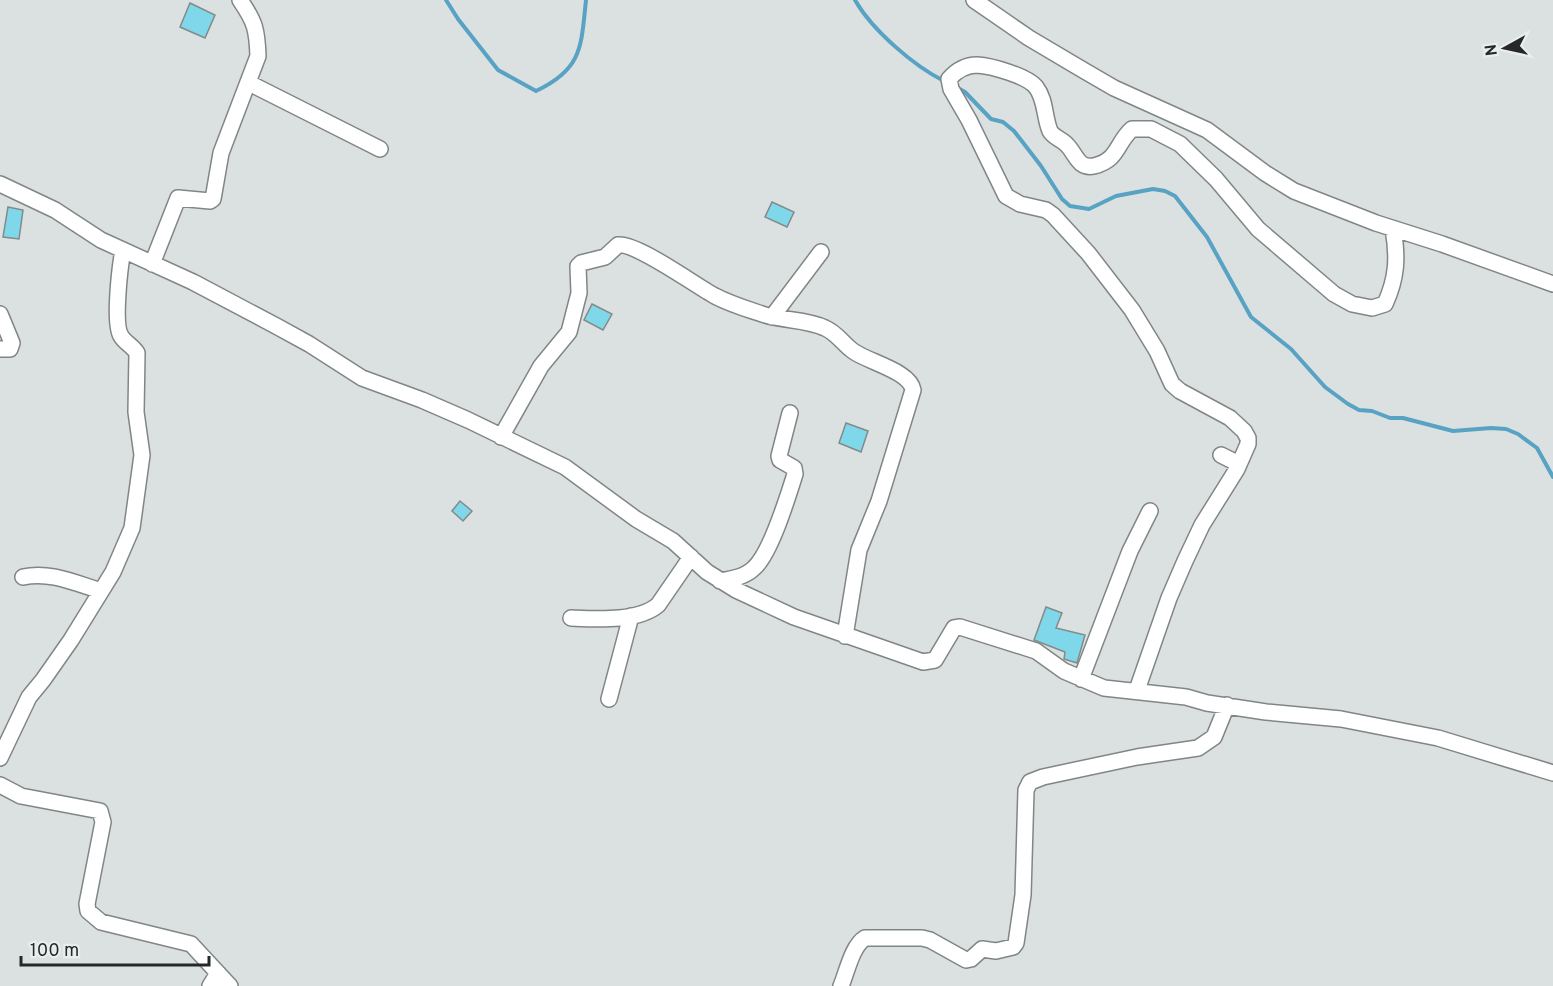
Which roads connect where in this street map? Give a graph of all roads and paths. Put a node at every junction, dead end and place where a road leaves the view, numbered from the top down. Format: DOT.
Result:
graph roads {
  1 [pos="240,0"];
  2 [pos="974,0"];
  3 [pos="249,83"];
  4 [pos="380,149"];
  5 [pos="0,184"];
  6 [pos="1393,229"];
  7 [pos="123,250"];
  8 [pos="821,252"];
  9 [pos="152,264"];
  10 [pos="1553,284"];
  11 [pos="0,314"];
  12 [pos="772,317"];
  13 [pos="0,349"];
  14 [pos="790,413"];
  15 [pos="501,437"];
  16 [pos="1221,455"];
  17 [pos="1239,464"];
  18 [pos="1150,511"];
  19 [pos="691,557"];
  20 [pos="23,577"];
  21 [pos="720,581"];
  22 [pos="101,591"];
  23 [pos="630,616"];
  24 [pos="571,618"];
  25 [pos="845,636"];
  26 [pos="1081,679"];
  27 [pos="1137,690"];
  28 [pos="609,699"];
  29 [pos="1227,705"];
  30 [pos="0,758"];
  31 [pos="1553,773"];
  32 [pos="0,785"];
  33 [pos="214,979"];
  34 [pos="230,986"];
  35 [pos="841,986"];
  1 -- 3 [label="street"];
  2 -- 6 [label="street"];
  3 -- 4 [label="street"];
  3 -- 9 [label="street"];
  5 -- 7 [label="street"];
  6 -- 10 [label="street"];
  6 -- 17 [label="street"];
  7 -- 9 [label="street"];
  7 -- 22 [label="street"];
  8 -- 12 [label="street"];
  9 -- 15 [label="street"];
  11 -- 13 [label="street"];
  12 -- 15 [label="street"];
  12 -- 25 [label="street"];
  14 -- 21 [label="street"];
  15 -- 19 [label="street"];
  16 -- 17 [label="street"];
  17 -- 27 [label="street"];
  18 -- 26 [label="street"];
  19 -- 21 [label="street"];
  19 -- 23 [label="street"];
  20 -- 22 [label="street"];
  21 -- 25 [label="street"];
  22 -- 30 [label="street"];
  23 -- 24 [label="street"];
  23 -- 28 [label="street"];
  25 -- 26 [label="street"];
  26 -- 27 [label="street"];
  27 -- 29 [label="street"];
  29 -- 31 [label="street"];
  29 -- 35 [label="street"];
  32 -- 33 [label="street"];
  33 -- 34 [label="street"];
}
